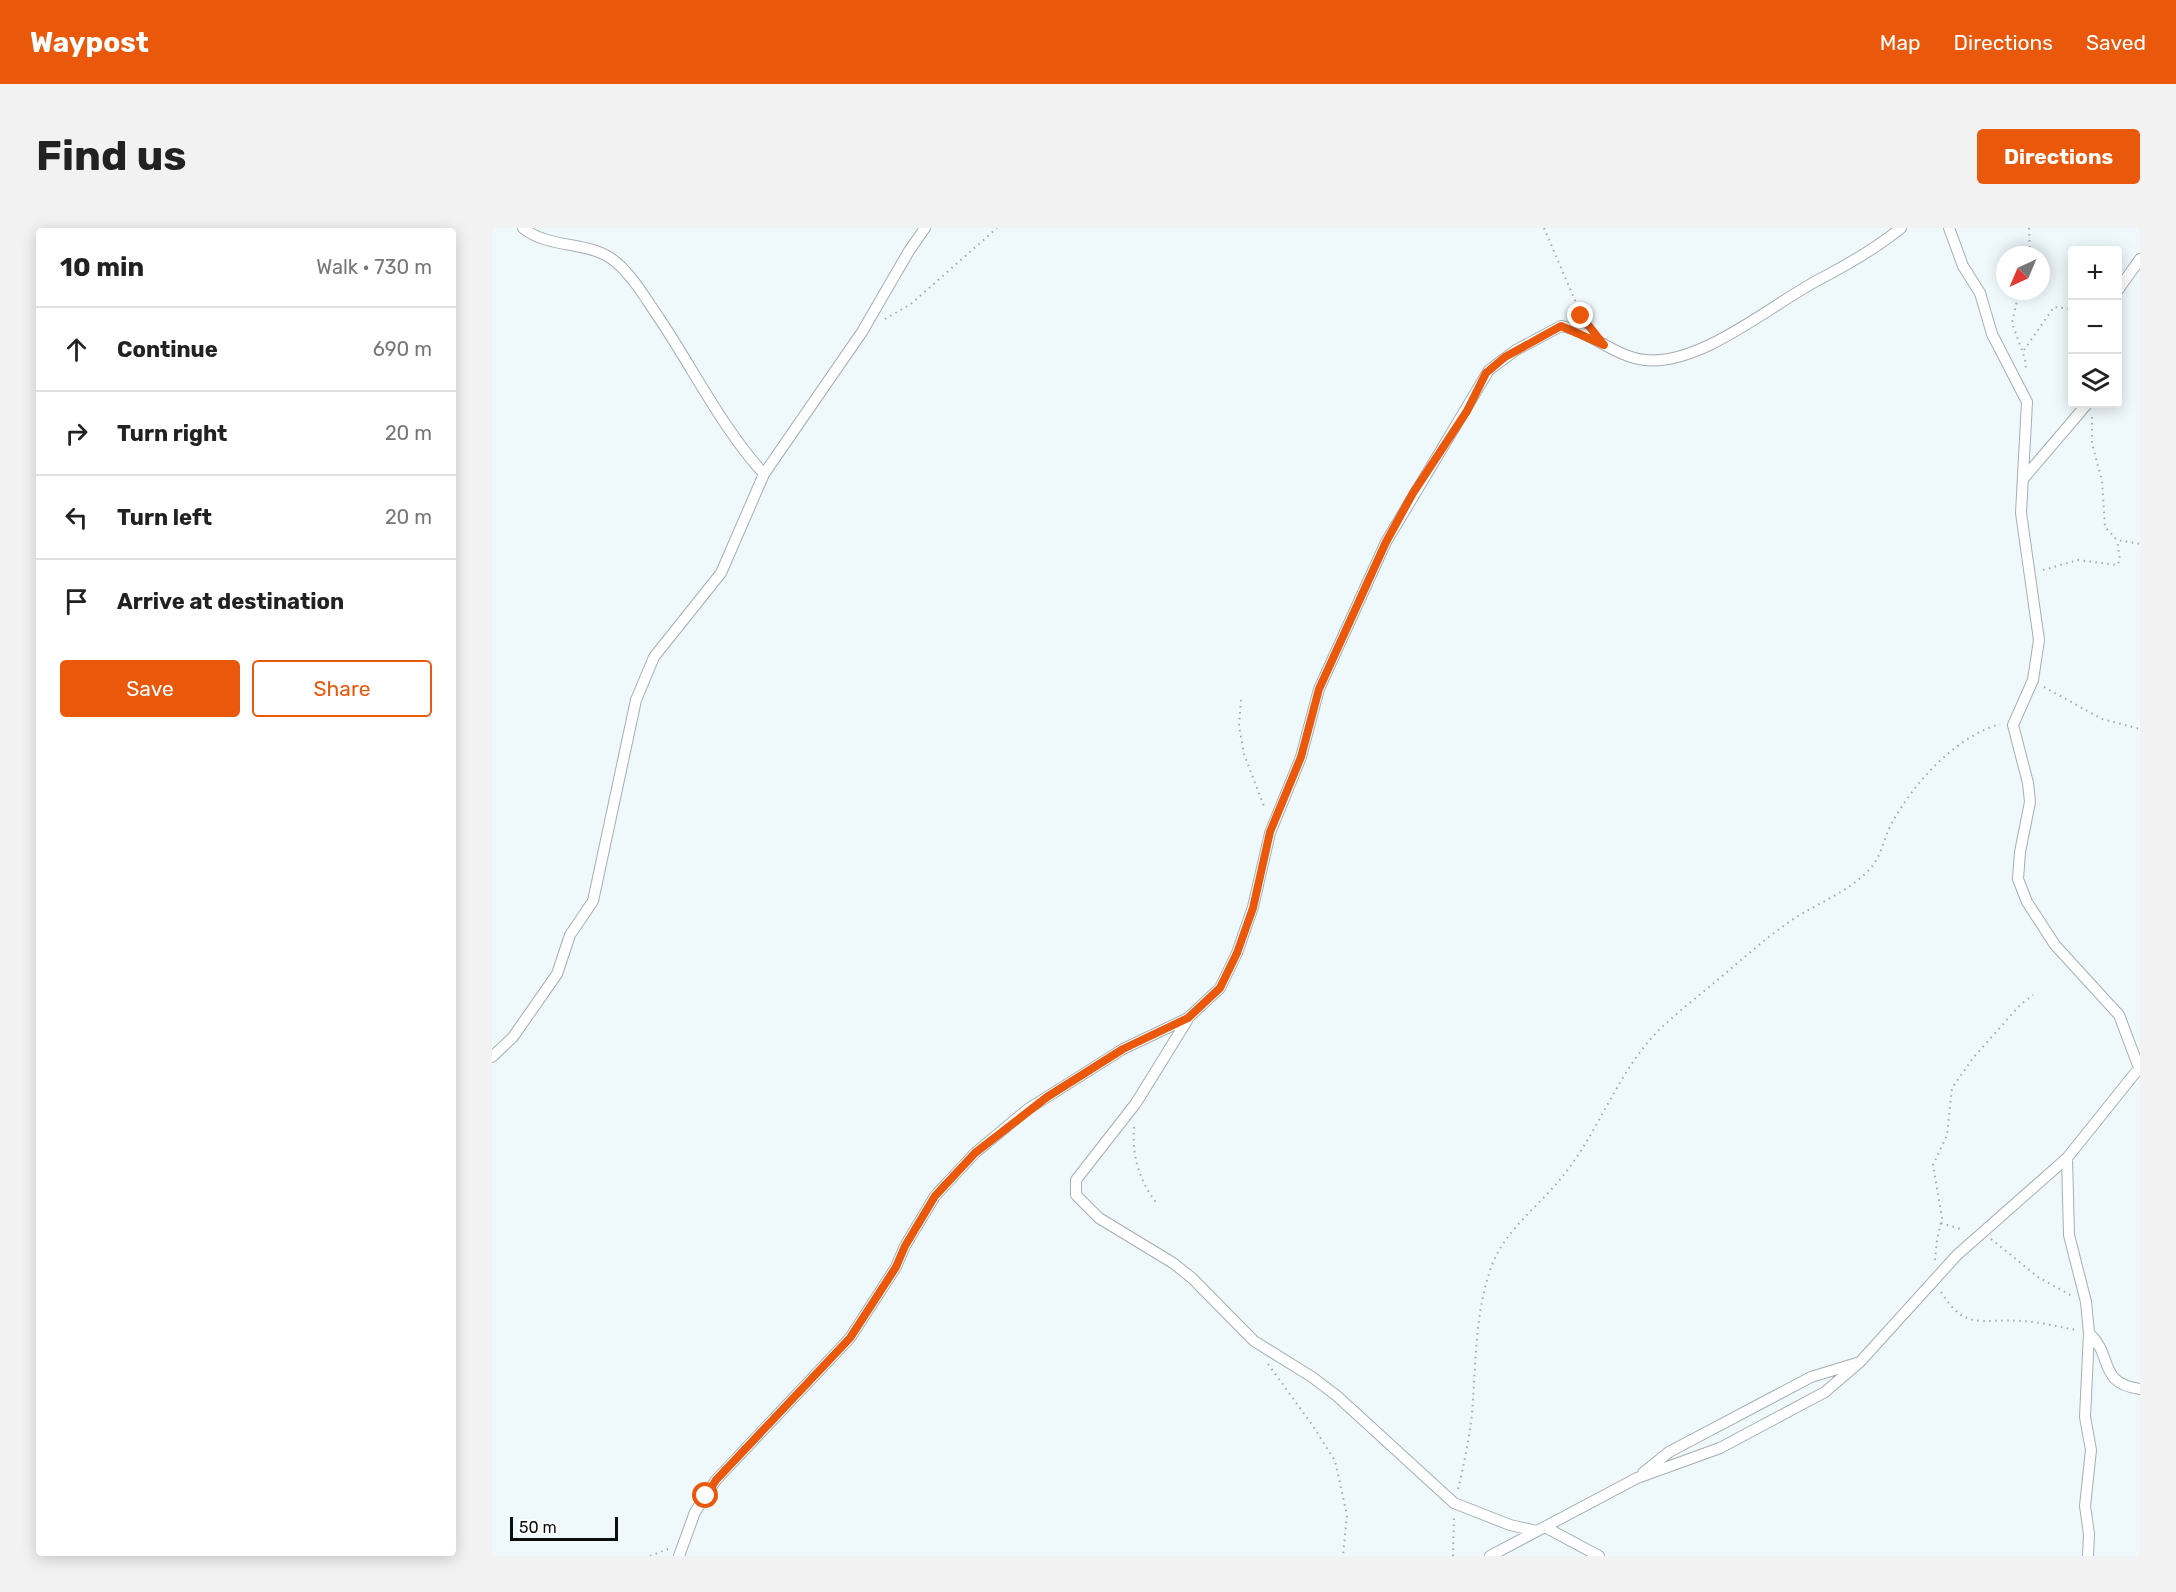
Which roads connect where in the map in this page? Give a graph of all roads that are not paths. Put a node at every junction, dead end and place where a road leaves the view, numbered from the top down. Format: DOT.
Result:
graph roads {
  1 [pos="524,228"];
  2 [pos="925,228"];
  3 [pos="1901,228"];
  4 [pos="1949,228"];
  5 [pos="2140,259"];
  6 [pos="2122,284"];
  7 [pos="2090,408"];
  8 [pos="764,474"];
  9 [pos="2024,478"];
  10 [pos="1188,1018"];
  11 [pos="492,1057"];
  12 [pos="2140,1067"];
  13 [pos="2067,1158"];
  14 [pos="2089,1332"];
  15 [pos="1860,1362"];
  16 [pos="2140,1389"];
  17 [pos="1637,1478"];
  18 [pos="1541,1529"];
  19 [pos="679,1556"];
  20 [pos="1490,1556"];
  21 [pos="1599,1556"];
  22 [pos="2088,1556"];
  1 -- 8 [label="street"];
  2 -- 8 [label="street"];
  3 -- 10 [label="street"];
  4 -- 9 [label="street"];
  5 -- 6 [label="street"];
  7 -- 9 [label="street"];
  8 -- 11 [label="street"];
  9 -- 12 [label="street"];
  10 -- 18 [label="street"];
  10 -- 19 [label="street"];
  12 -- 13 [label="street"];
  13 -- 14 [label="street"];
  13 -- 15 [label="street"];
  14 -- 16 [label="street"];
  14 -- 22 [label="street"];
  15 -- 17 [label="street"];
  15 -- 17 [label="street"];
  17 -- 18 [label="street"];
  18 -- 20 [label="street"];
  18 -- 21 [label="street"];
}
